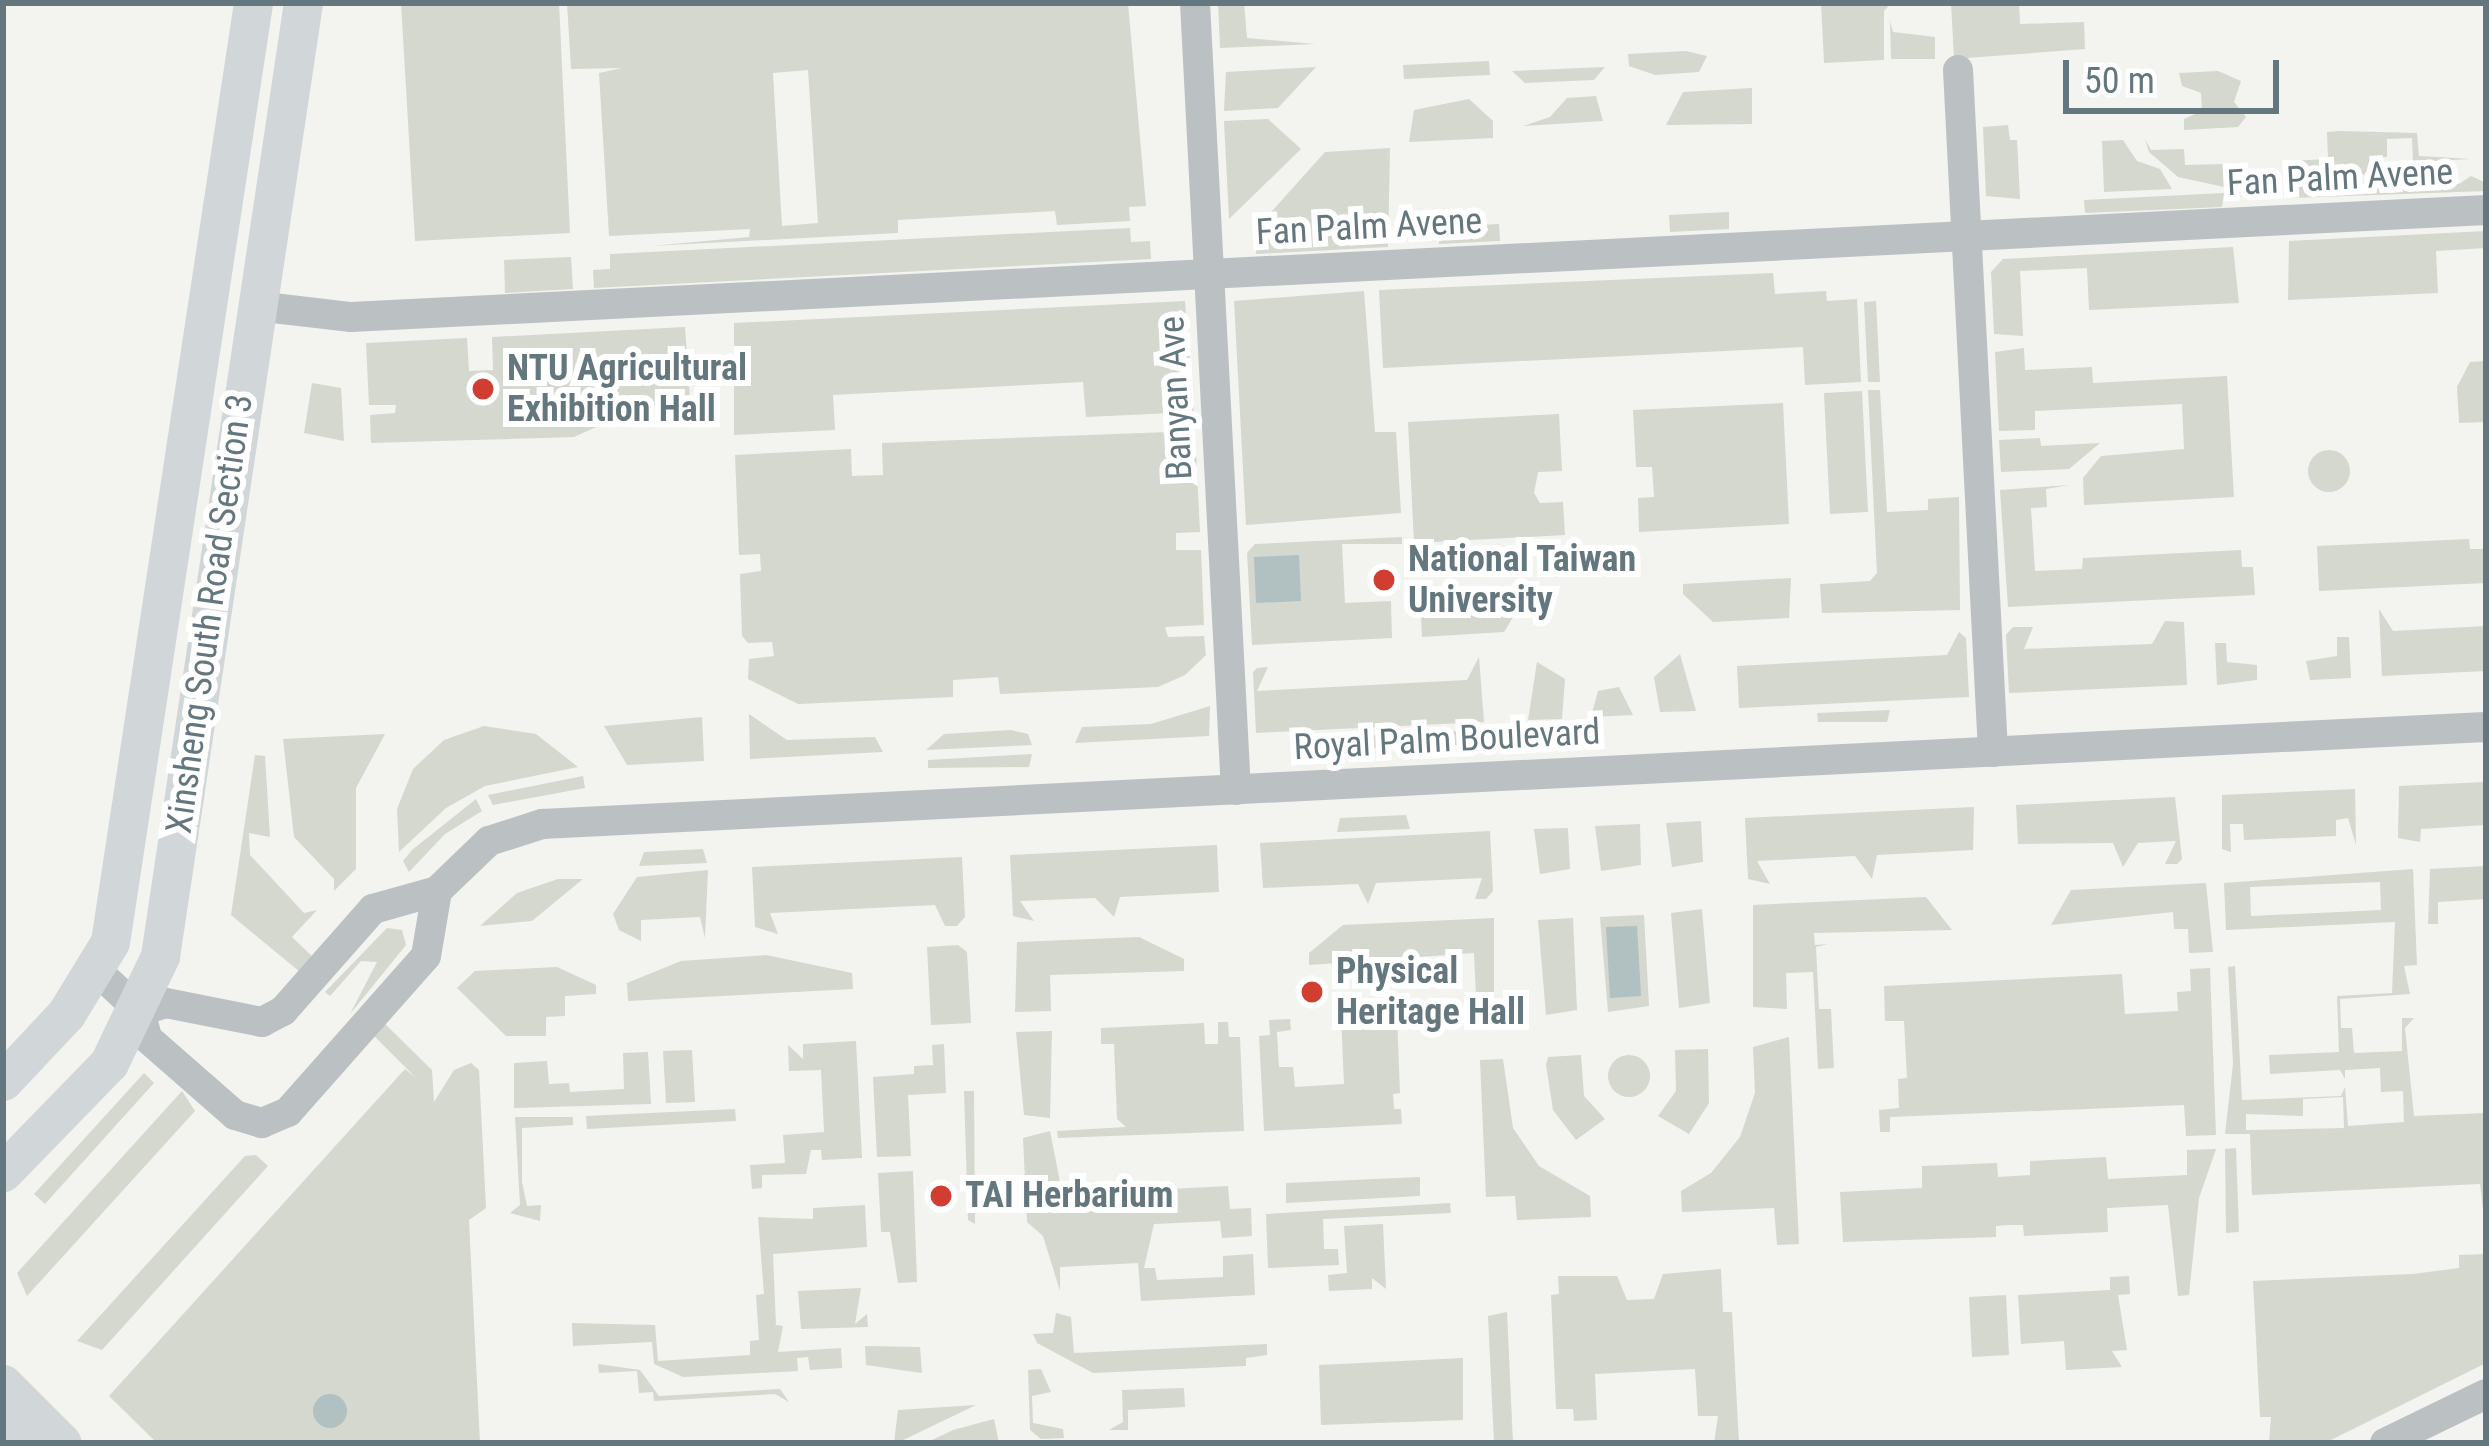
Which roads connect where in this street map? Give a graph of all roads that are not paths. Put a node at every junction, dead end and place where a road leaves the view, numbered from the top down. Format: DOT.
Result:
graph roads {
  1 [pos="253,3"];
  2 [pos="302,3"];
  3 [pos="1195,3"];
  4 [pos="1958,70"];
  5 [pos="2486,210"];
  6 [pos="1966,236"];
  7 [pos="1209,274"];
  8 [pos="256,306"];
  9 [pos="2486,727"];
  10 [pos="1993,752"];
  11 [pos="1236,790"];
  12 [pos="437,891"];
  13 [pos="98,972"];
  14 [pos="140,1011"];
  15 [pos="3,1082"];
  16 [pos="3,1172"];
  17 [pos="3,1384"];
  18 [pos="2486,1394"];
  19 [pos="3,1404"];
  20 [pos="3,1424"];
  21 [pos="22,1443"];
  22 [pos="43,1443"];
  23 [pos="62,1443"];
  24 [pos="2385,1443"];
  1 -- 13 [label="main road, Xinsheng South Road Section 3"];
  2 -- 8 [label="main road, Xinsheng South Road Section 3"];
  3 -- 7 [label="street, Banyan Ave"];
  4 -- 6 [label="street"];
  5 -- 6 [label="street, Fan Palm Avene"];
  6 -- 7 [label="street, Fan Palm Avene"];
  6 -- 10 [label="street"];
  7 -- 8 [label="street, Fan Palm Avene"];
  7 -- 11 [label="street, Banyan Ave"];
  8 -- 14 [label="main road, Xinsheng South Road Section 3"];
  9 -- 10 [label="street, Royal Palm Boulevard"];
  10 -- 11 [label="street, Royal Palm Boulevard"];
  11 -- 12 [label="street, Royal Palm Boulevard"];
  12 -- 14 [label="street"];
  12 -- 14 [label="street"];
  13 -- 14 [label="street"];
  13 -- 15 [label="main road, Xinsheng South Road Section 3"];
  14 -- 16 [label="main road, Xinsheng South Road Section 3"];
  17 -- 23 [label="main road"];
  18 -- 24 [label="street"];
  19 -- 22 [label="main road"];
  20 -- 21 [label="main road"];
}
